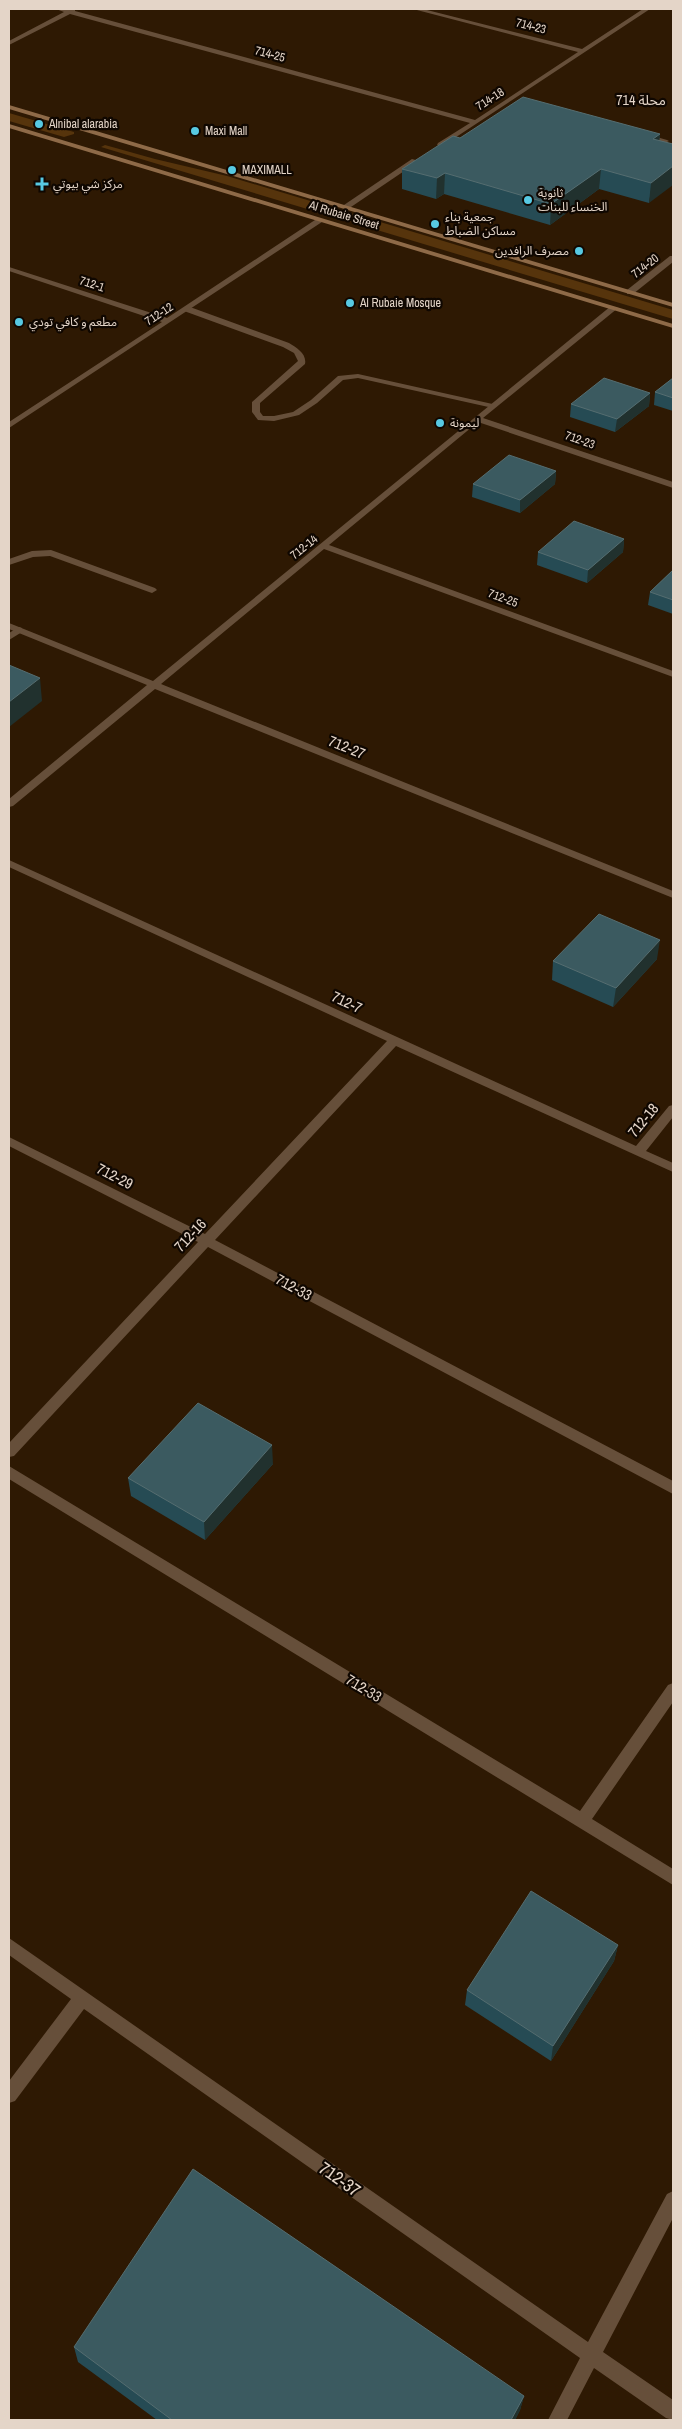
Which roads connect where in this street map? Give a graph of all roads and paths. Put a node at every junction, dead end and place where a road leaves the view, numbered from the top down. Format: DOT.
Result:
graph roads {
  1 [pos="59,9"];
  2 [pos="416,9"];
  3 [pos="648,9"];
  4 [pos="74,10"];
  5 [pos="9,43"];
  6 [pos="583,51"];
  7 [pos="509,100"];
  8 [pos="518,102"];
  9 [pos="9,107"];
  10 [pos="476,122"];
  11 [pos="9,126"];
  12 [pos="637,134"];
  13 [pos="665,141"];
  14 [pos="435,148"];
  15 [pos="419,159"];
  16 [pos="346,207"];
  17 [pos="321,220"];
  18 [pos="673,258"];
  19 [pos="9,269"];
  20 [pos="630,292"];
  21 [pos="673,305"];
  22 [pos="187,308"];
  23 [pos="614,308"];
  24 [pos="168,321"];
  25 [pos="673,326"];
  26 [pos="493,405"];
  27 [pos="479,419"];
  28 [pos="9,426"];
  29 [pos="673,485"];
  30 [pos="324,546"];
  31 [pos="9,562"];
  32 [pos="152,590"];
  33 [pos="14,628"];
  34 [pos="9,637"];
  35 [pos="673,674"];
  36 [pos="154,685"];
  37 [pos="9,804"];
  38 [pos="9,863"];
  39 [pos="673,895"];
  40 [pos="395,1040"];
  41 [pos="673,1109"];
  42 [pos="9,1141"];
  43 [pos="638,1152"];
  44 [pos="673,1168"];
  45 [pos="207,1241"];
  46 [pos="9,1452"];
  47 [pos="9,1472"];
  48 [pos="673,1488"];
  49 [pos="673,1690"];
  50 [pos="582,1821"];
  51 [pos="673,1878"];
  52 [pos="9,1946"];
  53 [pos="82,1998"];
  54 [pos="9,2095"];
  55 [pos="673,2200"];
  56 [pos="590,2355"];
  57 [pos="673,2411"];
  58 [pos="557,2420"];
  1 -- 4 [label="street, 714-25"];
  2 -- 6 [label="street, 714-23"];
  3 -- 6 [label="street, 714-18"];
  4 -- 5 [label="street"];
  4 -- 10 [label="street, 714-25"];
  6 -- 7 [label="street, 714-18"];
  7 -- 8 [label="street"];
  7 -- 10 [label="street, 714-18"];
  9 -- 16 [label="street, Al Rubaie Street"];
  10 -- 14 [label="street, 714-18"];
  11 -- 17 [label="street, Al Rubaie Street"];
  12 -- 13 [label="street"];
  15 -- 16 [label="street"];
  16 -- 20 [label="street, Al Rubaie Street"];
  17 -- 22 [label="street, 712-12"];
  17 -- 23 [label="street, Al Rubaie Street"];
  18 -- 20 [label="street, 714-20"];
  19 -- 24 [label="street, 712-1"];
  20 -- 21 [label="street, Al Rubaie Street"];
  22 -- 24 [label="street, 712-12"];
  22 -- 26 [label="street"];
  23 -- 25 [label="street, Al Rubaie Street"];
  23 -- 26 [label="street, 712-14"];
  24 -- 28 [label="street, 712-12"];
  26 -- 27 [label="street, 712-14"];
  27 -- 29 [label="street, 712-23"];
  27 -- 30 [label="street, 712-14"];
  30 -- 35 [label="street, 712-25"];
  30 -- 36 [label="street, 712-14"];
  31 -- 32 [label="street"];
  33 -- 34 [label="street"];
  33 -- 36 [label="street, 712-27"];
  36 -- 37 [label="street, 712-14"];
  36 -- 39 [label="street, 712-27"];
  38 -- 40 [label="street, 712-7"];
  40 -- 43 [label="street, 712-7"];
  40 -- 45 [label="street, 712-16"];
  41 -- 43 [label="street, 712-18"];
  42 -- 45 [label="street, 712-29"];
  43 -- 44 [label="street, 712-7"];
  45 -- 46 [label="street, 712-16"];
  45 -- 48 [label="street, 712-33"];
  47 -- 50 [label="street, 712-33"];
  49 -- 50 [label="street"];
  50 -- 51 [label="street, 712-33"];
  52 -- 53 [label="street, 712-37"];
  53 -- 54 [label="street"];
  53 -- 56 [label="street, 712-37"];
  55 -- 56 [label="street"];
  56 -- 57 [label="street, 712-37"];
  56 -- 58 [label="street"];
}
